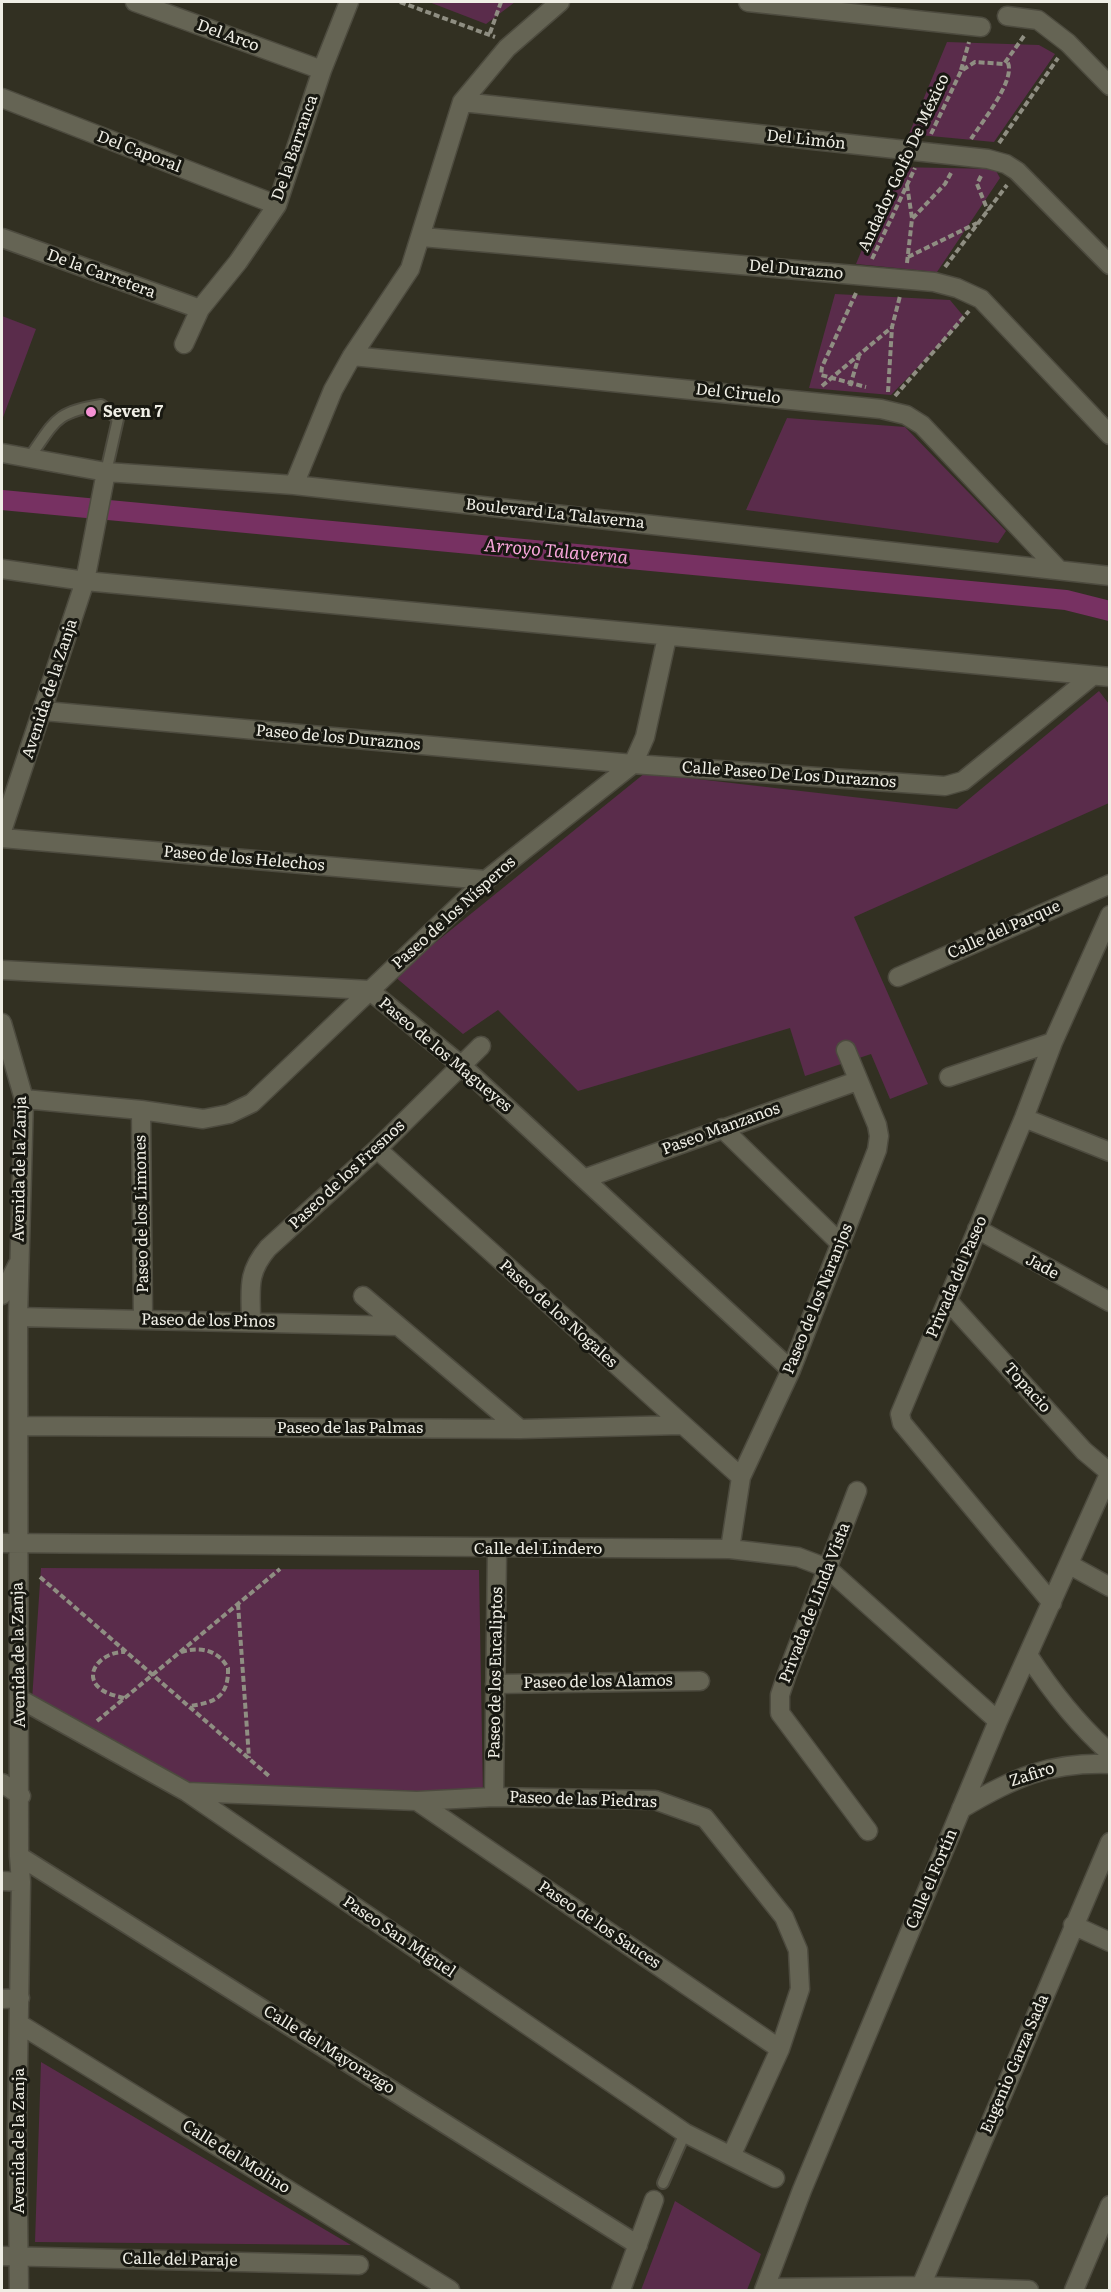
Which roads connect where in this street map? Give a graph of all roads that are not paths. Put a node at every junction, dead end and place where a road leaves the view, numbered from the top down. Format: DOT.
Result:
graph roads {
  1 [pos="135,2"];
  2 [pos="349,2"];
  3 [pos="560,2"];
  4 [pos="748,2"];
  5 [pos="1007,16"];
  6 [pos="977,26"];
  7 [pos="322,70"];
  8 [pos="1110,86"];
  9 [pos="2,98"];
  10 [pos="462,102"];
  11 [pos="277,205"];
  12 [pos="422,237"];
  13 [pos="2,238"];
  14 [pos="1110,265"];
  15 [pos="200,309"];
  16 [pos="184,344"];
  17 [pos="352,356"];
  18 [pos="1110,435"];
  19 [pos="2,453"];
  20 [pos="29,458"];
  21 [pos="106,472"];
  22 [pos="294,485"];
  23 [pos="2,568"];
  24 [pos="1059,570"];
  25 [pos="1110,576"];
  26 [pos="85,581"];
  27 [pos="667,637"];
  28 [pos="1100,677"];
  29 [pos="44,711"];
  30 [pos="633,764"];
  31 [pos="2,831"];
  32 [pos="2,838"];
  33 [pos="486,880"];
  34 [pos="1110,884"];
  35 [pos="1110,915"];
  36 [pos="2,970"];
  37 [pos="898,977"];
  38 [pos="369,990"];
  39 [pos="2,1023"];
  40 [pos="1053,1042"];
  41 [pos="481,1046"];
  42 [pos="846,1050"];
  43 [pos="462,1066"];
  44 [pos="950,1077"];
  45 [pos="857,1081"];
  46 [pos="24,1099"];
  47 [pos="141,1110"];
  48 [pos="1024,1118"];
  49 [pos="722,1128"];
  50 [pos="377,1149"];
  51 [pos="1110,1152"];
  52 [pos="586,1179"];
  53 [pos="977,1229"];
  54 [pos="841,1244"];
  55 [pos="19,1262"];
  56 [pos="2,1294"];
  57 [pos="363,1296"];
  58 [pos="948,1301"];
  59 [pos="1110,1302"];
  60 [pos="18,1317"];
  61 [pos="143,1319"];
  62 [pos="250,1322"];
  63 [pos="398,1326"];
  64 [pos="791,1370"];
  65 [pos="681,1425"];
  66 [pos="19,1426"];
  67 [pos="520,1429"];
  68 [pos="1109,1472"];
  69 [pos="741,1477"];
  70 [pos="857,1491"];
  71 [pos="10,1544"];
  72 [pos="497,1549"];
  73 [pos="730,1549"];
  74 [pos="1070,1564"];
  75 [pos="827,1568"];
  76 [pos="1110,1587"];
  77 [pos="1052,1603"];
  78 [pos="1028,1655"];
  79 [pos="700,1681"];
  80 [pos="495,1684"];
  81 [pos="20,1699"];
  82 [pos="998,1721"];
  83 [pos="1110,1753"];
  84 [pos="1110,1764"];
  85 [pos="2,1783"];
  86 [pos="187,1792"];
  87 [pos="21,1796"];
  88 [pos="494,1797"];
  89 [pos="417,1801"];
  90 [pos="962,1809"];
  91 [pos="868,1831"];
  92 [pos="1110,1842"];
  93 [pos="19,1856"];
  94 [pos="2,1881"];
  95 [pos="21,1882"];
  96 [pos="1073,1925"];
  97 [pos="1110,1942"];
  98 [pos="11,1999"];
  99 [pos="21,2025"];
  100 [pos="780,2049"];
  101 [pos="9,2131"];
  102 [pos="685,2133"];
  103 [pos="732,2154"];
  104 [pos="776,2178"];
  105 [pos="663,2183"];
  106 [pos="654,2200"];
  107 [pos="1110,2205"];
  108 [pos="638,2245"];
  109 [pos="10,2256"];
  110 [pos="358,2265"];
  111 [pos="921,2286"];
  112 [pos="764,2289"];
  113 [pos="19,2290"];
  114 [pos="450,2290"];
  115 [pos="621,2290"];
  116 [pos="1029,2290"];
  117 [pos="1074,2290"];
  1 -- 7 [label="street, Del Arco"];
  2 -- 7 [label="street, De la Barranca"];
  3 -- 10 [label="street"];
  4 -- 6 [label="street"];
  5 -- 8 [label="street"];
  7 -- 11 [label="street, De la Barranca"];
  9 -- 11 [label="street, Del Caporal"];
  10 -- 12 [label="street"];
  10 -- 14 [label="street, Del Limón"];
  11 -- 15 [label="street, De la Barranca"];
  12 -- 17 [label="street"];
  12 -- 18 [label="street, Del Durazno"];
  13 -- 15 [label="street, De la Carretera"];
  15 -- 16 [label="street, De la Barranca"];
  17 -- 22 [label="street"];
  17 -- 24 [label="street, Del Ciruelo"];
  19 -- 20 [label="street, Boulevard La Talaverna"];
  20 -- 21 [label="street, Boulevard La Talaverna"];
  20 -- 21 [label="lane"];
  21 -- 22 [label="street, Boulevard La Talaverna"];
  21 -- 26 [label="street, Avenida de la Zanja"];
  22 -- 24 [label="street, Boulevard La Talaverna"];
  23 -- 26 [label="street"];
  24 -- 25 [label="street, Boulevard La Talaverna"];
  26 -- 27 [label="street"];
  26 -- 29 [label="street, Avenida de la Zanja"];
  27 -- 28 [label="street"];
  27 -- 30 [label="street, Paseo de los Nísperos"];
  28 -- 30 [label="street, Calle Paseo De Los Duraznos"];
  29 -- 30 [label="street, Paseo de los Duraznos"];
  29 -- 31 [label="street, Avenida de la Zanja"];
  30 -- 33 [label="street, Paseo de los Nísperos"];
  32 -- 33 [label="street, Paseo de los Helechos"];
  33 -- 38 [label="street, Paseo de los Nísperos"];
  34 -- 37 [label="street, Calle del Parque"];
  35 -- 40 [label="street, Privada del Paseo"];
  36 -- 38 [label="street, Paseo de los Magueyes"];
  38 -- 43 [label="street, Paseo de los Magueyes"];
  38 -- 47 [label="street, Paseo de los Nísperos"];
  39 -- 46 [label="street, Avenida de la Zanja"];
  40 -- 44 [label="street"];
  40 -- 48 [label="street, Privada del Paseo"];
  41 -- 43 [label="street, Paseo de los Fresnos"];
  42 -- 45 [label="street, Paseo de los Naranjos"];
  43 -- 50 [label="street, Paseo de los Fresnos"];
  43 -- 52 [label="street, Paseo de los Magueyes"];
  45 -- 49 [label="street, Paseo Manzanos"];
  45 -- 54 [label="street, Paseo de los Naranjos"];
  46 -- 47 [label="street, Paseo de los Nísperos"];
  46 -- 55 [label="street, Avenida de la Zanja"];
  47 -- 61 [label="street, Paseo de los Limones"];
  48 -- 51 [label="street"];
  48 -- 53 [label="street, Privada del Paseo"];
  49 -- 52 [label="street, Paseo Manzanos"];
  49 -- 54 [label="street"];
  50 -- 62 [label="street, Paseo de los Fresnos"];
  50 -- 65 [label="street, Paseo de los Nogales"];
  52 -- 64 [label="street, Paseo de los Magueyes"];
  53 -- 58 [label="street, Privada del Paseo"];
  53 -- 59 [label="street, Jade"];
  54 -- 64 [label="street, Paseo de los Naranjos"];
  55 -- 56 [label="street"];
  55 -- 60 [label="street, Avenida de la Zanja"];
  57 -- 63 [label="street"];
  58 -- 68 [label="street, Topacio"];
  58 -- 77 [label="street, Privada del Paseo"];
  60 -- 61 [label="street, Paseo de los Pinos"];
  60 -- 66 [label="street, Avenida de la Zanja"];
  61 -- 62 [label="street, Paseo de los Pinos"];
  62 -- 63 [label="street, Paseo de los Pinos"];
  63 -- 67 [label="street"];
  64 -- 69 [label="street, Paseo de los Naranjos"];
  65 -- 67 [label="street, Paseo de las Palmas"];
  65 -- 69 [label="street, Paseo de los Nogales"];
  66 -- 67 [label="street, Paseo de las Palmas"];
  66 -- 71 [label="street, Avenida de la Zanja"];
  68 -- 74 [label="street, Calle el Fortín"];
  69 -- 73 [label="street, Paseo de los Naranjos"];
  70 -- 75 [label="street, Privada de LInda Vista"];
  71 -- 72 [label="street, Calle del Lindero"];
  71 -- 81 [label="street, Avenida de la Zanja"];
  72 -- 73 [label="street, Calle del Lindero"];
  72 -- 80 [label="street, Paseo de los Eucaliptos"];
  73 -- 75 [label="street, Calle del Lindero"];
  74 -- 76 [label="street"];
  74 -- 77 [label="street, Calle el Fortín"];
  75 -- 82 [label="street, Calle del Lindero"];
  75 -- 91 [label="street, Privada de LInda Vista"];
  77 -- 78 [label="street, Calle el Fortín"];
  78 -- 82 [label="street, Calle el Fortín"];
  78 -- 83 [label="street"];
  79 -- 80 [label="street, Paseo de los Alamos"];
  80 -- 88 [label="street, Paseo de los Eucaliptos"];
  81 -- 86 [label="street, Paseo San Miguel"];
  81 -- 87 [label="street, Avenida de la Zanja"];
  82 -- 90 [label="street, Calle el Fortín"];
  84 -- 90 [label="street, Zafiro"];
  85 -- 87 [label="street"];
  86 -- 89 [label="street, Paseo de las Piedras"];
  86 -- 102 [label="street, Paseo San Miguel"];
  87 -- 93 [label="street, Avenida de la Zanja"];
  88 -- 89 [label="street, Paseo de las Piedras"];
  88 -- 100 [label="street, Paseo de las Piedras"];
  89 -- 100 [label="street, Paseo de los Sauces"];
  90 -- 112 [label="street, Calle el Fortín"];
  92 -- 96 [label="street, Eugenio Garza Sada"];
  93 -- 95 [label="street, Avenida de la Zanja"];
  93 -- 108 [label="street, Calle del Mayorazgo"];
  94 -- 95 [label="street"];
  95 -- 98 [label="street, Avenida de la Zanja"];
  96 -- 97 [label="street"];
  96 -- 111 [label="street, Eugenio Garza Sada"];
  98 -- 99 [label="street, Avenida de la Zanja"];
  99 -- 101 [label="street, Avenida de la Zanja"];
  99 -- 114 [label="street, Calle del Molino"];
  100 -- 103 [label="street, Paseo de las Piedras"];
  101 -- 109 [label="street, Avenida de la Zanja"];
  102 -- 103 [label="street, Paseo San Miguel"];
  102 -- 105 [label="lane"];
  103 -- 104 [label="street, Paseo San Miguel"];
  106 -- 108 [label="street"];
  107 -- 117 [label="street"];
  108 -- 115 [label="street"];
  109 -- 110 [label="street, Calle del Paraje"];
  109 -- 113 [label="street, Avenida de la Zanja"];
  111 -- 112 [label="street"];
  111 -- 116 [label="street"];
}
